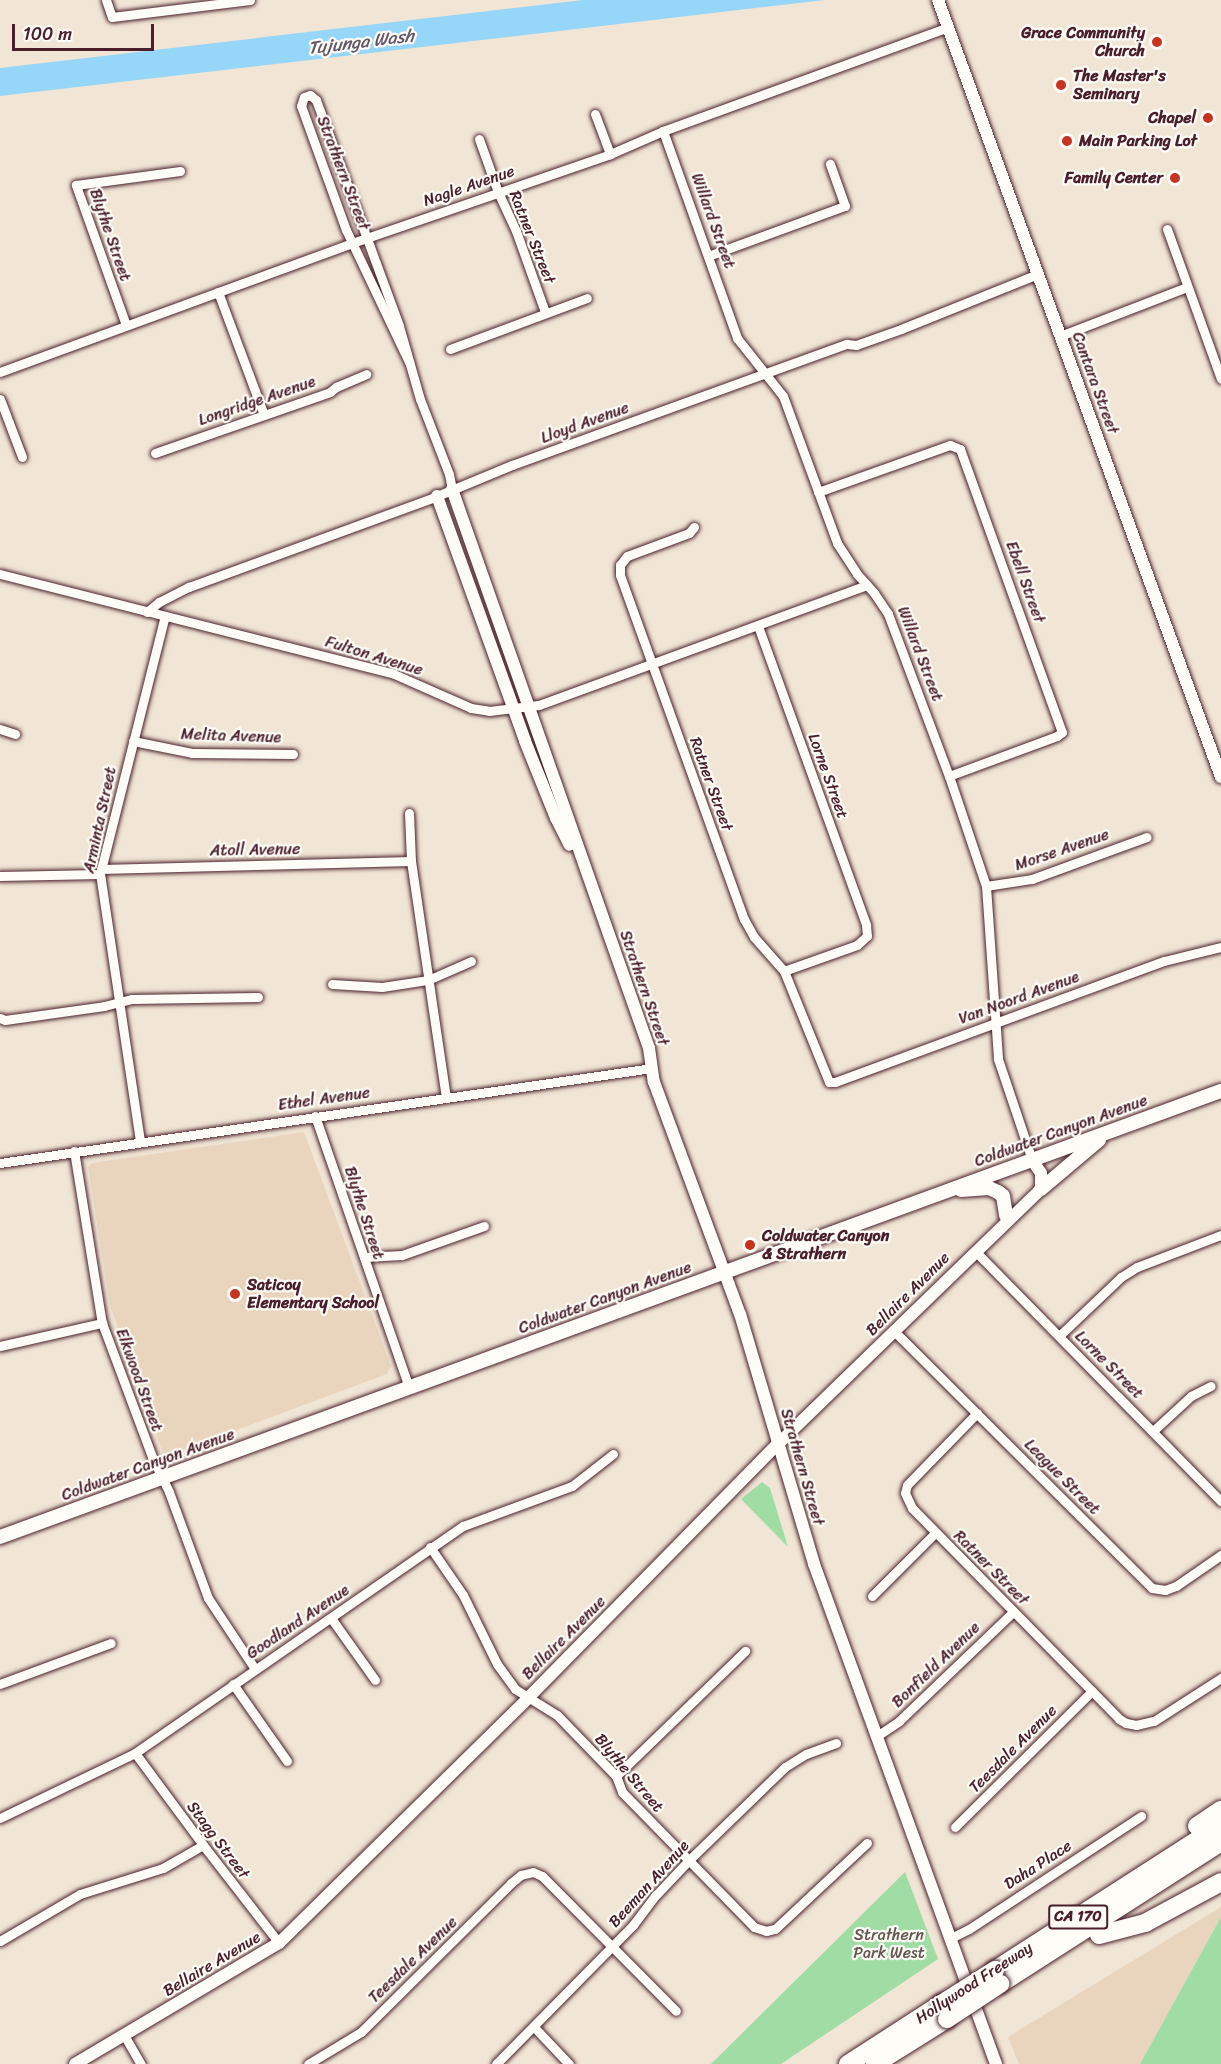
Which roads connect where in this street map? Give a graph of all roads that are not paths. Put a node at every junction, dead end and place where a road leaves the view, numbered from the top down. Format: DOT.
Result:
graph roads {
  1 [pos="106,0"];
  2 [pos="250,0"];
  3 [pos="938,0"];
  4 [pos="948,27"];
  5 [pos="595,114"];
  6 [pos="663,131"];
  7 [pos="479,139"];
  8 [pos="610,154"];
  9 [pos="830,164"];
  10 [pos="180,171"];
  11 [pos="498,192"];
  12 [pos="1167,229"];
  13 [pos="367,238"];
  14 [pos="352,243"];
  15 [pos="708,256"];
  16 [pos="1038,274"];
  17 [pos="1187,287"];
  18 [pos="218,292"];
  19 [pos="587,298"];
  20 [pos="545,312"];
  21 [pos="126,325"];
  22 [pos="1060,336"];
  23 [pos="450,349"];
  24 [pos="409,362"];
  25 [pos="0,372"];
  26 [pos="366,374"];
  27 [pos="765,374"];
  28 [pos="1221,379"];
  29 [pos="0,399"];
  30 [pos="264,415"];
  31 [pos="155,453"];
  32 [pos="22,457"];
  33 [pos="452,489"];
  34 [pos="818,492"];
  35 [pos="436,496"];
  36 [pos="694,527"];
  37 [pos="0,574"];
  38 [pos="867,585"];
  39 [pos="147,612"];
  40 [pos="165,616"];
  41 [pos="758,627"];
  42 [pos="652,665"];
  43 [pos="530,708"];
  44 [pos="514,710"];
  45 [pos="0,729"];
  46 [pos="15,734"];
  47 [pos="133,741"];
  48 [pos="293,754"];
  49 [pos="949,776"];
  50 [pos="1221,777"];
  51 [pos="409,813"];
  52 [pos="1147,837"];
  53 [pos="411,861"];
  54 [pos="100,872"];
  55 [pos="0,876"];
  56 [pos="586,876"];
  57 [pos="986,886"];
  58 [pos="1221,947"];
  59 [pos="471,961"];
  60 [pos="784,971"];
  61 [pos="428,980"];
  62 [pos="332,984"];
  63 [pos="258,997"];
  64 [pos="118,1003"];
  65 [pos="0,1018"];
  66 [pos="996,1022"];
  67 [pos="652,1068"];
  68 [pos="829,1082"];
  69 [pos="1221,1091"];
  70 [pos="446,1097"];
  71 [pos="315,1116"];
  72 [pos="1108,1132"];
  73 [pos="140,1141"];
  74 [pos="74,1151"];
  75 [pos="1032,1160"];
  76 [pos="0,1163"];
  77 [pos="1041,1189"];
  78 [pos="944,1192"];
  79 [pos="1006,1216"];
  80 [pos="484,1226"];
  81 [pos="1221,1235"];
  82 [pos="975,1251"];
  83 [pos="364,1257"];
  84 [pos="726,1272"];
  85 [pos="102,1323"];
  86 [pos="894,1331"];
  87 [pos="1059,1336"];
  88 [pos="0,1346"];
  89 [pos="1211,1386"];
  90 [pos="409,1388"];
  91 [pos="977,1413"];
  92 [pos="1153,1431"];
  93 [pos="778,1444"];
  94 [pos="613,1454"];
  95 [pos="162,1478"];
  96 [pos="1221,1501"];
  97 [pos="935,1533"];
  98 [pos="0,1537"];
  99 [pos="430,1547"];
  100 [pos="1221,1555"];
  101 [pos="872,1596"];
  102 [pos="1013,1612"];
  103 [pos="331,1618"];
  104 [pos="111,1643"];
  105 [pos="745,1651"];
  106 [pos="255,1669"];
  107 [pos="1221,1678"];
  108 [pos="375,1680"];
  109 [pos="0,1684"];
  110 [pos="233,1684"];
  111 [pos="1092,1691"];
  112 [pos="528,1698"];
  113 [pos="877,1736"];
  114 [pos="836,1743"];
  115 [pos="135,1753"];
  116 [pos="287,1761"];
  117 [pos="616,1776"];
  118 [pos="1221,1810"];
  119 [pos="1141,1816"];
  120 [pos="0,1818"];
  121 [pos="1221,1825"];
  122 [pos="955,1827"];
  123 [pos="1221,1834"];
  124 [pos="1221,1842"];
  125 [pos="867,1843"];
  126 [pos="202,1845"];
  127 [pos="1221,1857"];
  128 [pos="688,1862"];
  129 [pos="1161,1864"];
  130 [pos="1221,1882"];
  131 [pos="1099,1935"];
  132 [pos="951,1938"];
  133 [pos="0,1941"];
  134 [pos="279,1943"];
  135 [pos="612,1947"];
  136 [pos="999,1982"];
  137 [pos="676,2011"];
  138 [pos="946,2016"];
  139 [pos="534,2027"];
  140 [pos="124,2036"];
  141 [pos="75,2064"];
  142 [pos="141,2064"];
  143 [pos="308,2064"];
  144 [pos="496,2064"];
  145 [pos="569,2064"];
  146 [pos="848,2064"];
  147 [pos="863,2064"];
  148 [pos="876,2064"];
  149 [pos="899,2064"];
  150 [pos="996,2064"];
  1 -- 2 [label="street"];
  3 -- 4 [label="street, Cantara Street"];
  4 -- 6 [label="street, Nagle Avenue"];
  4 -- 16 [label="street, Cantara Street"];
  5 -- 8 [label="street"];
  6 -- 8 [label="street, Nagle Avenue"];
  6 -- 15 [label="street, Willard Street"];
  7 -- 11 [label="street, Ratner Street"];
  8 -- 11 [label="street, Nagle Avenue"];
  9 -- 15 [label="street"];
  10 -- 21 [label="street, Blythe Street"];
  11 -- 13 [label="street, Nagle Avenue"];
  11 -- 20 [label="street, Ratner Street"];
  12 -- 17 [label="street"];
  13 -- 14 [label="street, Nagle Avenue"];
  13 -- 14 [label="street, Strathern Street"];
  13 -- 24 [label="street, Strathern Street"];
  14 -- 18 [label="street, Nagle Avenue"];
  14 -- 24 [label="street, Strathern Street"];
  15 -- 27 [label="street, Willard Street"];
  16 -- 22 [label="street, Cantara Street"];
  16 -- 27 [label="street, Lloyd Avenue"];
  17 -- 22 [label="street"];
  17 -- 28 [label="street"];
  18 -- 21 [label="street, Nagle Avenue"];
  18 -- 30 [label="street"];
  19 -- 20 [label="street"];
  20 -- 23 [label="street"];
  21 -- 25 [label="street, Nagle Avenue"];
  22 -- 50 [label="street, Cantara Street"];
  24 -- 33 [label="street, Strathern Street"];
  26 -- 30 [label="street, Longridge Avenue"];
  27 -- 33 [label="street, Lloyd Avenue"];
  27 -- 34 [label="street, Willard Street"];
  29 -- 32 [label="street"];
  30 -- 31 [label="street, Longridge Avenue"];
  33 -- 35 [label="street, Lloyd Avenue"];
  33 -- 43 [label="street, Strathern Street"];
  34 -- 38 [label="street, Willard Street"];
  34 -- 49 [label="street, Ebell Street"];
  35 -- 39 [label="street, Lloyd Avenue"];
  35 -- 44 [label="street, Strathern Street"];
  36 -- 42 [label="street, Ratner Street"];
  37 -- 39 [label="street, Fulton Avenue"];
  38 -- 41 [label="street, Fulton Avenue"];
  38 -- 49 [label="street, Willard Street"];
  39 -- 40 [label="street, Fulton Avenue"];
  40 -- 44 [label="street, Fulton Avenue"];
  40 -- 47 [label="street, Arminta Street"];
  41 -- 42 [label="street, Fulton Avenue"];
  41 -- 60 [label="street, Lorne Street"];
  42 -- 43 [label="street, Fulton Avenue"];
  42 -- 60 [label="street, Ratner Street"];
  43 -- 44 [label="street, Fulton Avenue"];
  43 -- 56 [label="street, Strathern Street"];
  44 -- 56 [label="street, Strathern Street"];
  45 -- 46 [label="street"];
  47 -- 48 [label="street, Melita Avenue"];
  47 -- 54 [label="street, Arminta Street"];
  49 -- 57 [label="street, Willard Street"];
  51 -- 53 [label="street"];
  52 -- 57 [label="street, Morse Avenue"];
  53 -- 54 [label="street, Atoll Avenue"];
  53 -- 61 [label="street"];
  54 -- 55 [label="street, Atoll Avenue"];
  54 -- 64 [label="street, Arminta Street"];
  56 -- 67 [label="street, Strathern Street"];
  57 -- 66 [label="street, Willard Street"];
  58 -- 66 [label="street, Van Noord Avenue"];
  59 -- 61 [label="street"];
  60 -- 68 [label="street, Ratner Street"];
  61 -- 62 [label="street"];
  61 -- 70 [label="street"];
  63 -- 64 [label="street"];
  64 -- 65 [label="street"];
  64 -- 73 [label="street, Arminta Street"];
  66 -- 68 [label="street, Van Noord Avenue"];
  66 -- 75 [label="street, Willard Street"];
  67 -- 70 [label="street, Ethel Avenue"];
  67 -- 84 [label="street, Strathern Street"];
  69 -- 72 [label="main road, Coldwater Canyon Avenue"];
  70 -- 71 [label="street, Ethel Avenue"];
  71 -- 73 [label="street, Ethel Avenue"];
  71 -- 83 [label="street, Blythe Street"];
  72 -- 75 [label="main road, Coldwater Canyon Avenue"];
  72 -- 77 [label="main road"];
  73 -- 74 [label="street, Ethel Avenue"];
  74 -- 76 [label="street, Ethel Avenue"];
  74 -- 85 [label="street, Elkwood Street"];
  75 -- 77 [label="street"];
  75 -- 78 [label="main road, Coldwater Canyon Avenue"];
  75 -- 79 [label="street, Willard Street"];
  77 -- 82 [label="street, Bellaire Avenue"];
  78 -- 79 [label="main road"];
  78 -- 84 [label="main road, Coldwater Canyon Avenue"];
  79 -- 82 [label="street, Willard Street"];
  80 -- 83 [label="street"];
  81 -- 87 [label="street"];
  82 -- 86 [label="street, Bellaire Avenue"];
  82 -- 87 [label="street, Lorne Street"];
  83 -- 90 [label="street, Blythe Street"];
  84 -- 90 [label="main road, Coldwater Canyon Avenue"];
  84 -- 93 [label="street, Strathern Street"];
  85 -- 88 [label="street"];
  85 -- 95 [label="street, Elkwood Street"];
  86 -- 91 [label="street, League Street"];
  86 -- 93 [label="street, Bellaire Avenue"];
  87 -- 92 [label="street, Lorne Street"];
  89 -- 92 [label="street"];
  90 -- 95 [label="main road, Coldwater Canyon Avenue"];
  91 -- 97 [label="street, Ratner Street"];
  91 -- 100 [label="street, League Street"];
  92 -- 96 [label="street, Lorne Street"];
  93 -- 112 [label="street, Bellaire Avenue"];
  93 -- 113 [label="street, Strathern Street"];
  94 -- 99 [label="street, Goodland Avenue"];
  95 -- 98 [label="main road, Coldwater Canyon Avenue"];
  95 -- 106 [label="street, Elkwood Street"];
  97 -- 101 [label="street"];
  97 -- 102 [label="street, Ratner Street"];
  99 -- 103 [label="street, Goodland Avenue"];
  99 -- 112 [label="street, Blythe Street"];
  102 -- 111 [label="street, Ratner Street"];
  102 -- 113 [label="street, Bonfield Avenue"];
  103 -- 106 [label="street, Goodland Avenue"];
  103 -- 108 [label="street"];
  104 -- 109 [label="street"];
  105 -- 117 [label="street"];
  106 -- 110 [label="street, Goodland Avenue"];
  107 -- 111 [label="street, Ratner Street"];
  110 -- 115 [label="street, Goodland Avenue"];
  110 -- 116 [label="street"];
  111 -- 122 [label="street, Teesdale Avenue"];
  112 -- 117 [label="street, Blythe Street"];
  112 -- 134 [label="street, Bellaire Avenue"];
  113 -- 132 [label="street, Strathern Street"];
  114 -- 128 [label="street, Beeman Avenue"];
  115 -- 120 [label="street, Goodland Avenue"];
  115 -- 126 [label="street, Stagg Street"];
  117 -- 128 [label="street, Blythe Street"];
  118 -- 129 [label="highway"];
  119 -- 132 [label="street, Daha Place"];
  121 -- 129 [label="highway, Hollywood Freeway / CA 170"];
  123 -- 136 [label="highway"];
  124 -- 136 [label="highway"];
  125 -- 128 [label="street, Blythe Street"];
  126 -- 133 [label="street"];
  126 -- 134 [label="street, Stagg Street"];
  127 -- 131 [label="highway, Hollywood Freeway / CA 170"];
  128 -- 135 [label="street, Beeman Avenue"];
  129 -- 136 [label="highway, Hollywood Freeway / CA 170"];
  130 -- 131 [label="highway"];
  131 -- 136 [label="highway, Hollywood Freeway / CA 170"];
  132 -- 150 [label="street, Strathern Street"];
  134 -- 140 [label="street, Bellaire Avenue"];
  135 -- 137 [label="street"];
  135 -- 139 [label="street, Beeman Avenue"];
  135 -- 143 [label="street, Teesdale Avenue"];
  136 -- 138 [label="highway, Hollywood Freeway / CA 170"];
  136 -- 138 [label="highway, Hollywood Freeway / CA 170, bridge"];
  138 -- 146 [label="highway, Hollywood Freeway / CA 170"];
  138 -- 147 [label="highway"];
  138 -- 148 [label="highway"];
  138 -- 149 [label="highway, Hollywood Freeway / CA 170"];
  139 -- 144 [label="street, Beeman Avenue"];
  139 -- 145 [label="street"];
  140 -- 141 [label="street, Bellaire Avenue"];
  140 -- 142 [label="street"];
}
